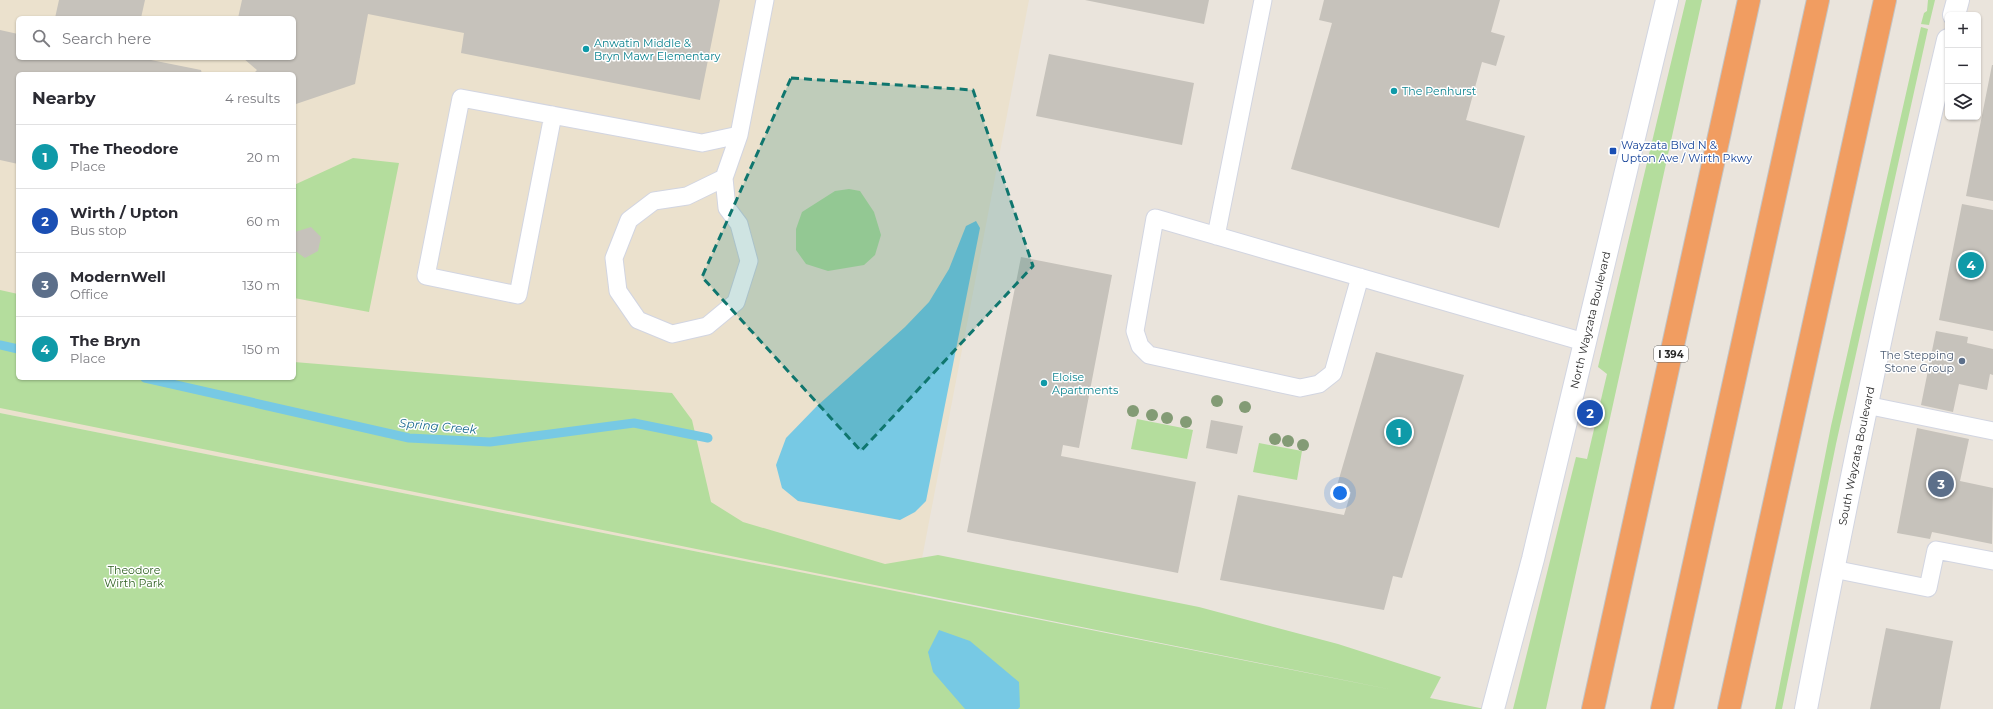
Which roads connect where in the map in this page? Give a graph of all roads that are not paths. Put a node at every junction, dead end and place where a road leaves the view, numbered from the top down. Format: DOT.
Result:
graph roads {
  1 [pos="765,0"];
  2 [pos="1263,0"];
  3 [pos="1667,0"];
  4 [pos="1749,0"];
  5 [pos="1818,0"];
  6 [pos="1885,0"];
  7 [pos="1958,0"];
  8 [pos="1955,12"];
  9 [pos="1946,48"];
  10 [pos="553,115"];
  11 [pos="739,135"];
  12 [pos="724,178"];
  13 [pos="1216,236"];
  14 [pos="1360,278"];
  15 [pos="1584,342"];
  16 [pos="1866,405"];
  17 [pos="1993,431"];
  18 [pos="1993,561"];
  19 [pos="1833,569"];
  20 [pos="1493,709"];
  21 [pos="1593,709"];
  22 [pos="1662,709"];
  23 [pos="1729,709"];
  24 [pos="1806,709"];
  1 -- 11 [label="lane"];
  2 -- 13 [label="lane"];
  3 -- 15 [label="street, North Wayzata Boulevard"];
  4 -- 21 [label="highway, I 394"];
  5 -- 22 [label="highway"];
  6 -- 23 [label="highway"];
  7 -- 8 [label="street"];
  9 -- 16 [label="street, South Wayzata Boulevard"];
  10 -- 10 [label="lane"];
  10 -- 11 [label="lane"];
  11 -- 12 [label="lane"];
  12 -- 12 [label="lane"];
  13 -- 14 [label="lane"];
  13 -- 14 [label="lane"];
  14 -- 15 [label="lane"];
  15 -- 20 [label="street, North Wayzata Boulevard"];
  16 -- 17 [label="lane"];
  16 -- 19 [label="street, South Wayzata Boulevard"];
  18 -- 19 [label="lane"];
  19 -- 24 [label="street, South Wayzata Boulevard"];
}
